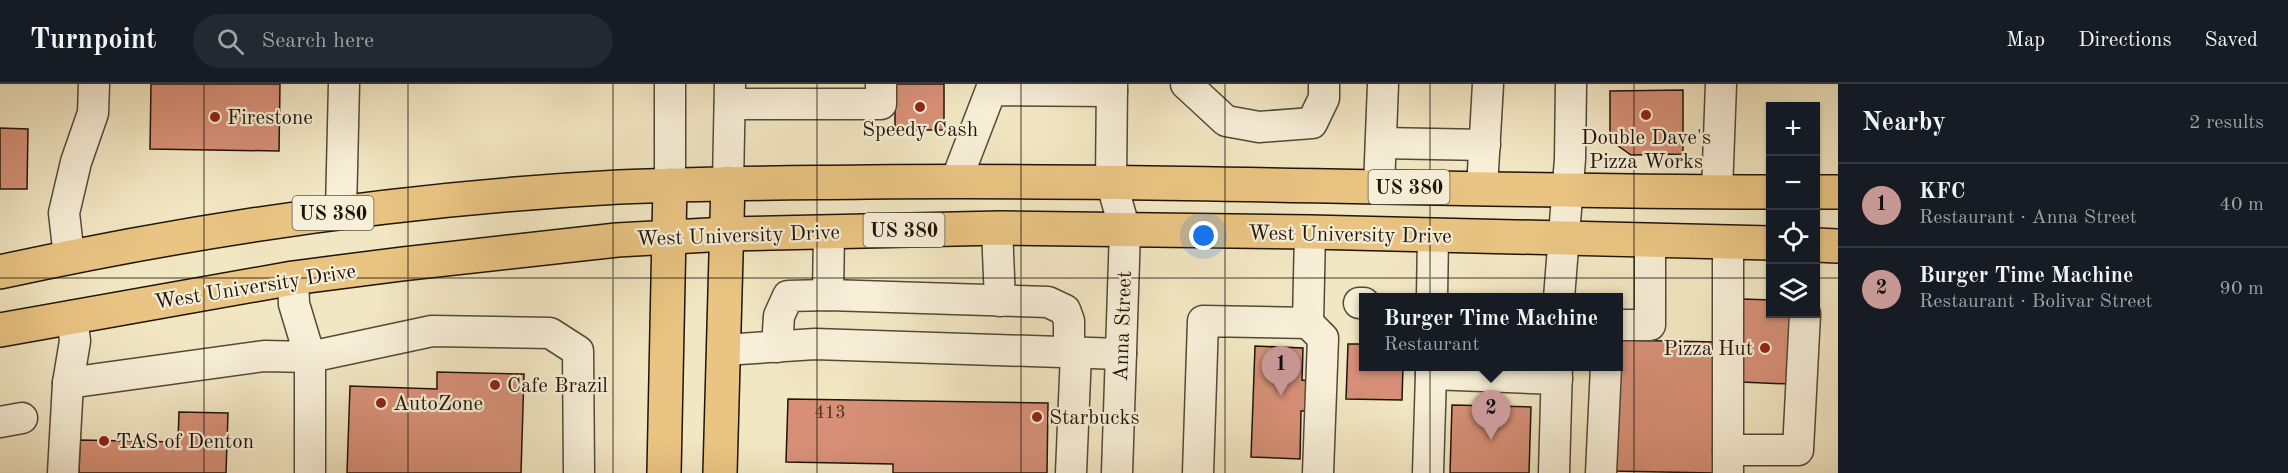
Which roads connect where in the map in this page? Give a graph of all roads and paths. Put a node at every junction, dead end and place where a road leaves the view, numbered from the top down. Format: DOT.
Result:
graph roads {
  1 [pos="94,84"];
  2 [pos="344,84"];
  3 [pos="670,84"];
  4 [pos="1186,84"];
  5 [pos="1324,84"];
  6 [pos="1383,84"];
  7 [pos="1488,84"];
  8 [pos="1571,84"];
  9 [pos="1721,84"];
  10 [pos="1112,88"];
  11 [pos="870,91"];
  12 [pos="730,94"];
  13 [pos="787,94"];
  14 [pos="1381,143"];
  15 [pos="1485,145"];
  16 [pos="956,181"];
  17 [pos="1111,181"];
  18 [pos="728,183"];
  19 [pos="670,185"];
  20 [pos="1380,187"];
  21 [pos="1482,188"];
  22 [pos="1568,189"];
  23 [pos="1717,191"];
  24 [pos="1766,192"];
  25 [pos="1820,192"];
  26 [pos="1838,192"];
  27 [pos="341,212"];
  28 [pos="997,228"];
  29 [pos="1125,230"];
  30 [pos="829,232"];
  31 [pos="1310,232"];
  32 [pos="727,234"];
  33 [pos="1433,236"];
  34 [pos="669,237"];
  35 [pos="1563,238"];
  36 [pos="1650,240"];
  37 [pos="1728,242"];
  38 [pos="1766,243"];
  39 [pos="1820,245"];
  40 [pos="1838,246"];
  41 [pos="69,257"];
  42 [pos="0,272"];
  43 [pos="293,278"];
  44 [pos="1432,293"];
  45 [pos="1559,293"];
  46 [pos="828,295"];
  47 [pos="1000,301"];
  48 [pos="72,316"];
  49 [pos="1805,318"];
  50 [pos="1308,323"];
  51 [pos="1623,325"];
  52 [pos="0,330"];
  53 [pos="777,347"];
  54 [pos="724,350"];
  55 [pos="1072,353"];
  56 [pos="1121,354"];
  57 [pos="310,357"];
  58 [pos="1431,371"];
  59 [pos="1473,371"];
  60 [pos="1606,371"];
  61 [pos="1557,373"];
  62 [pos="68,383"];
  63 [pos="1728,462"];
  64 [pos="63,473"];
  65 [pos="310,473"];
  66 [pos="579,473"];
  67 [pos="664,473"];
  68 [pos="720,473"];
  69 [pos="1071,473"];
  70 [pos="1117,473"];
  71 [pos="1198,473"];
  72 [pos="1318,473"];
  73 [pos="1428,473"];
  74 [pos="1554,473"];
  75 [pos="1601,473"];
  1 -- 41 [label="street"];
  2 -- 27 [label="street"];
  3 -- 19 [label="street"];
  4 -- 5 [label="street"];
  6 -- 14 [label="street"];
  7 -- 15 [label="street"];
  8 -- 22 [label="street"];
  9 -- 23 [label="street"];
  10 -- 16 [label="street"];
  10 -- 17 [label="street, Anna Street"];
  11 -- 13 [label="street"];
  12 -- 13 [label="street"];
  12 -- 18 [label="street"];
  14 -- 15 [label="street"];
  14 -- 20 [label="street"];
  15 -- 21 [label="street"];
  16 -- 17 [label="main road, US 380"];
  16 -- 18 [label="main road, US 380"];
  17 -- 20 [label="main road, US 380"];
  17 -- 29 [label="street, Anna Street"];
  18 -- 19 [label="main road, US 380"];
  18 -- 32 [label="main road"];
  19 -- 27 [label="main road, US 380"];
  19 -- 34 [label="main road"];
  20 -- 21 [label="main road, US 380"];
  21 -- 22 [label="main road, US 380"];
  22 -- 23 [label="main road, US 380"];
  22 -- 35 [label="street"];
  23 -- 24 [label="main road, US 380"];
  25 -- 26 [label="main road"];
  27 -- 41 [label="main road, US 380"];
  28 -- 29 [label="main road, West University Drive / US 380"];
  28 -- 30 [label="main road, West University Drive / US 380"];
  28 -- 47 [label="street"];
  29 -- 31 [label="main road, West University Drive / US 380"];
  29 -- 56 [label="street, Anna Street"];
  30 -- 32 [label="main road, West University Drive / US 380"];
  30 -- 46 [label="street"];
  31 -- 33 [label="main road, West University Drive / US 380"];
  31 -- 50 [label="street"];
  32 -- 34 [label="main road, West University Drive / US 380"];
  32 -- 54 [label="main road"];
  33 -- 35 [label="main road, West University Drive / US 380"];
  33 -- 44 [label="street"];
  34 -- 43 [label="main road, West University Drive / US 380"];
  34 -- 67 [label="main road"];
  35 -- 36 [label="main road, West University Drive / US 380"];
  35 -- 45 [label="street"];
  36 -- 37 [label="main road, West University Drive / US 380"];
  36 -- 51 [label="street"];
  37 -- 38 [label="main road, West University Drive / US 380"];
  37 -- 63 [label="street"];
  39 -- 40 [label="main road"];
  41 -- 42 [label="main road, US 380"];
  43 -- 48 [label="main road, West University Drive / US 380"];
  43 -- 57 [label="street"];
  46 -- 47 [label="street"];
  46 -- 53 [label="street"];
  47 -- 55 [label="street"];
  48 -- 52 [label="main road, West University Drive / US 380"];
  48 -- 62 [label="street"];
  49 -- 63 [label="street"];
  50 -- 71 [label="street"];
  50 -- 72 [label="street"];
  53 -- 54 [label="street"];
  53 -- 55 [label="street"];
  54 -- 68 [label="main road"];
  55 -- 56 [label="street"];
  55 -- 69 [label="street"];
  56 -- 70 [label="street, Anna Street"];
  57 -- 62 [label="street"];
  57 -- 65 [label="street"];
  57 -- 66 [label="street"];
  58 -- 73 [label="street"];
  59 -- 61 [label="street"];
  60 -- 75 [label="street"];
  61 -- 74 [label="street"];
  62 -- 64 [label="street"];
}
